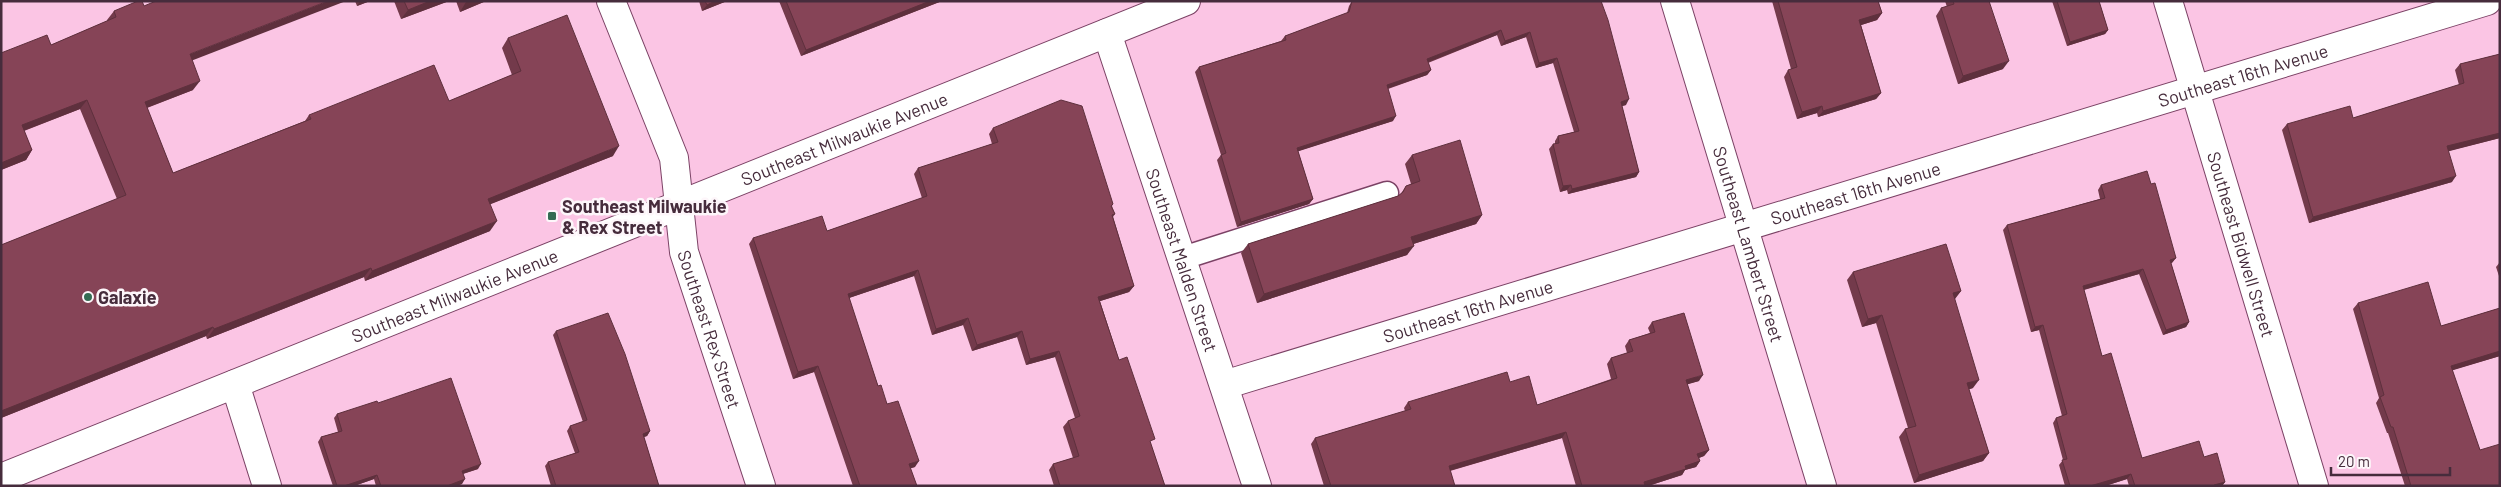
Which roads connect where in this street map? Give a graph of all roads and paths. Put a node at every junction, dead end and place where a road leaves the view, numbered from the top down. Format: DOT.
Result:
graph roads {
  1 [pos="611,1"];
  2 [pos="1186,1"];
  3 [pos="1675,1"];
  4 [pos="2168,1"];
  5 [pos="2487,1"];
  6 [pos="1107,33"];
  7 [pos="2195,90"];
  8 [pos="1387,193"];
  9 [pos="680,206"];
  10 [pos="1744,227"];
  11 [pos="1183,258"];
  12 [pos="235,384"];
  13 [pos="1224,385"];
  14 [pos="1,478"];
  15 [pos="268,486"];
  16 [pos="761,486"];
  17 [pos="1257,486"];
  18 [pos="1822,486"];
  19 [pos="2314,486"];
  1 -- 9 [label="street, Southeast Rex Street"];
  2 -- 6 [label="street, Southeast Milwaukie Avenue"];
  3 -- 10 [label="street, Southeast Lambert Street"];
  4 -- 7 [label="street, Southeast Bidwell Street"];
  5 -- 7 [label="street, Southeast 16th Avenue"];
  6 -- 9 [label="street, Southeast Milwaukie Avenue"];
  6 -- 11 [label="street, Southeast Malden Street"];
  7 -- 10 [label="street, Southeast 16th Avenue"];
  7 -- 19 [label="street, Southeast Bidwell Street"];
  8 -- 11 [label="lane"];
  9 -- 12 [label="street, Southeast Milwaukie Avenue"];
  9 -- 16 [label="street, Southeast Rex Street"];
  10 -- 13 [label="street, Southeast 16th Avenue"];
  10 -- 18 [label="street, Southeast Lambert Street"];
  11 -- 13 [label="street, Southeast Malden Street"];
  12 -- 14 [label="street, Southeast Milwaukie Avenue"];
  12 -- 15 [label="street"];
  13 -- 17 [label="street, Southeast Malden Street"];
}
